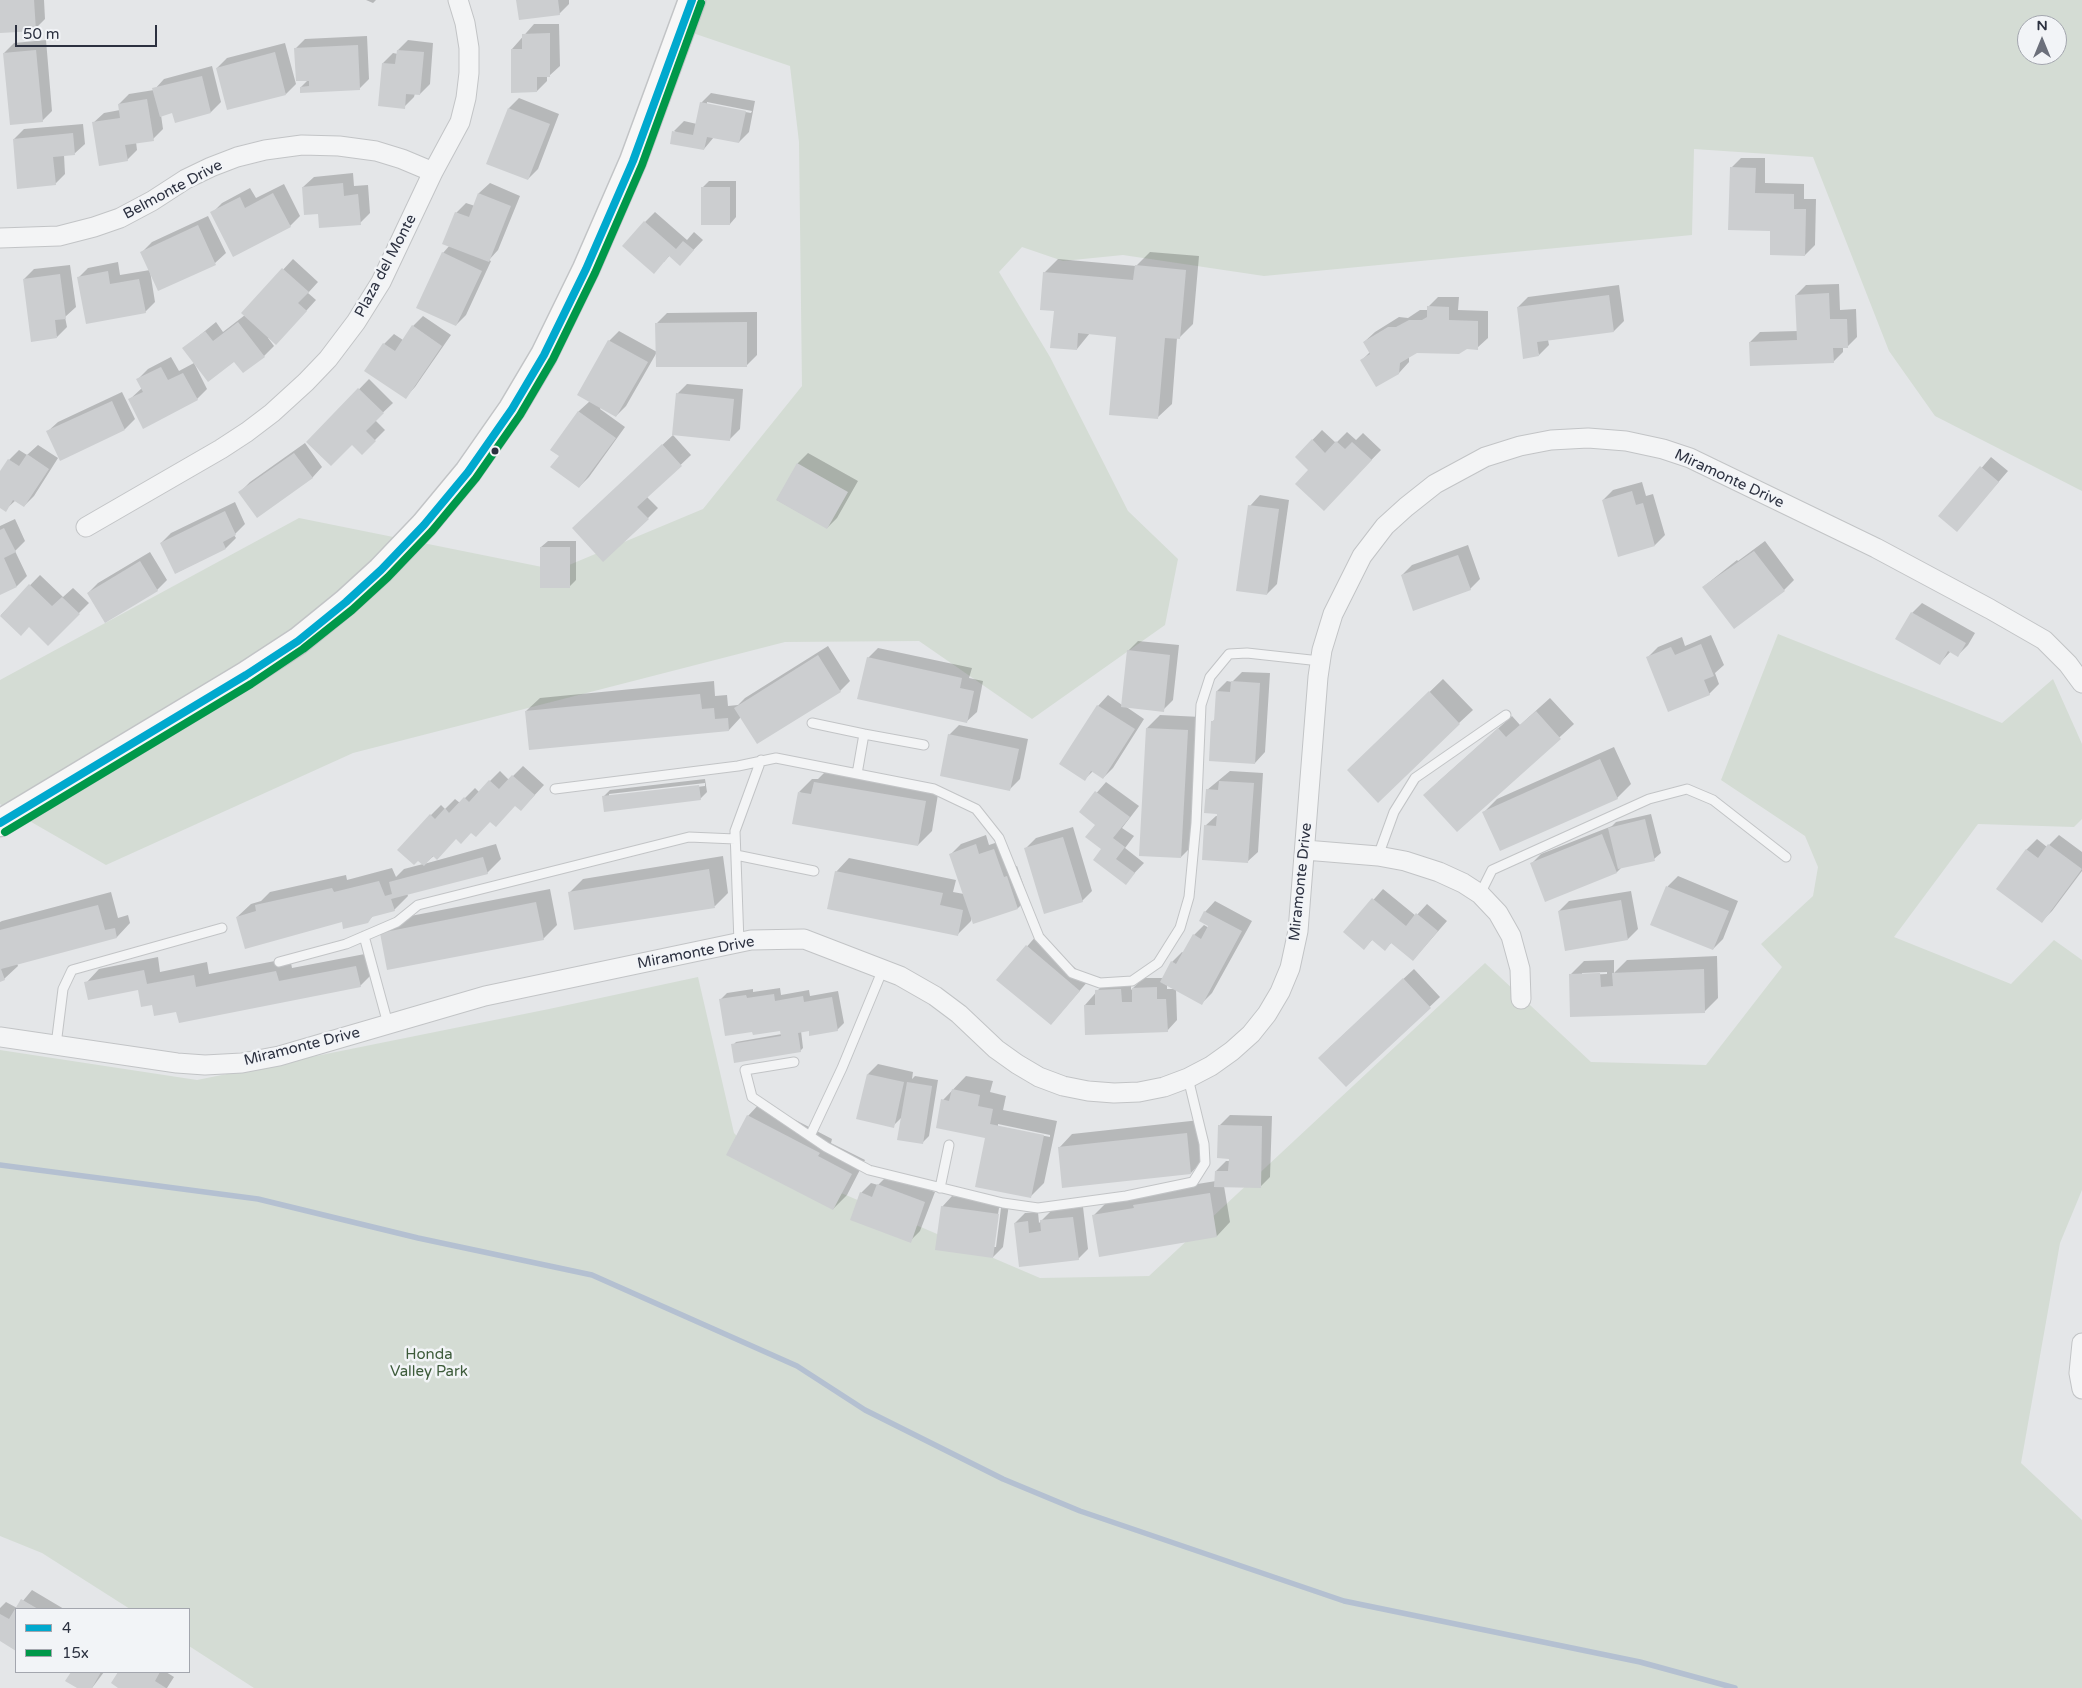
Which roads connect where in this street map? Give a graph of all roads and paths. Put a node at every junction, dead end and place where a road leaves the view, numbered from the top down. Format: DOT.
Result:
graph roads {
  1 [pos="458,0"];
  2 [pos="692,0"];
  3 [pos="433,172"];
  4 [pos="0,238"];
  5 [pos="86,527"];
  6 [pos="1320,661"];
  7 [pos="2082,683"];
  8 [pos="1506,716"];
  9 [pos="812,723"];
  10 [pos="864,734"];
  11 [pos="924,744"];
  12 [pos="761,760"];
  13 [pos="857,774"];
  14 [pos="555,789"];
  15 [pos="0,823"];
  16 [pos="735,839"];
  17 [pos="1304,850"];
  18 [pos="736,855"];
  19 [pos="1378,856"];
  20 [pos="1786,857"];
  21 [pos="814,871"];
  22 [pos="1480,894"];
  23 [pos="222,928"];
  24 [pos="364,936"];
  25 [pos="739,943"];
  26 [pos="278,962"];
  27 [pos="883,969"];
  28 [pos="1521,999"];
  29 [pos="388,1024"];
  30 [pos="0,1037"];
  31 [pos="56,1045"];
  32 [pos="794,1062"];
  33 [pos="1188,1078"];
  34 [pos="810,1136"];
  35 [pos="949,1145"];
  36 [pos="940,1188"];
  37 [pos="2082,1342"];
  38 [pos="2082,1389"];
  1 -- 3 [label="street, Plaza del Monte"];
  2 -- 15 [label="main road"];
  3 -- 4 [label="street, Belmonte Drive"];
  3 -- 5 [label="street, Plaza del Monte"];
  6 -- 7 [label="street, Miramonte Drive"];
  6 -- 13 [label="lane"];
  6 -- 17 [label="street, Miramonte Drive"];
  8 -- 19 [label="lane"];
  9 -- 10 [label="lane"];
  10 -- 11 [label="lane"];
  10 -- 13 [label="lane"];
  12 -- 13 [label="lane"];
  12 -- 14 [label="lane"];
  12 -- 16 [label="lane"];
  16 -- 18 [label="lane"];
  16 -- 24 [label="lane"];
  17 -- 19 [label="street"];
  17 -- 33 [label="street, Miramonte Drive"];
  18 -- 21 [label="lane"];
  18 -- 25 [label="lane"];
  19 -- 22 [label="street"];
  20 -- 22 [label="lane"];
  22 -- 28 [label="street"];
  23 -- 31 [label="lane"];
  24 -- 26 [label="lane"];
  24 -- 29 [label="lane"];
  25 -- 27 [label="street, Miramonte Drive"];
  25 -- 29 [label="street, Miramonte Drive"];
  27 -- 33 [label="street, Miramonte Drive"];
  27 -- 34 [label="lane"];
  29 -- 31 [label="street, Miramonte Drive"];
  30 -- 31 [label="street, Miramonte Drive"];
  32 -- 34 [label="lane"];
  33 -- 36 [label="lane"];
  34 -- 36 [label="lane"];
  35 -- 36 [label="lane"];
  37 -- 38 [label="street"];
}
